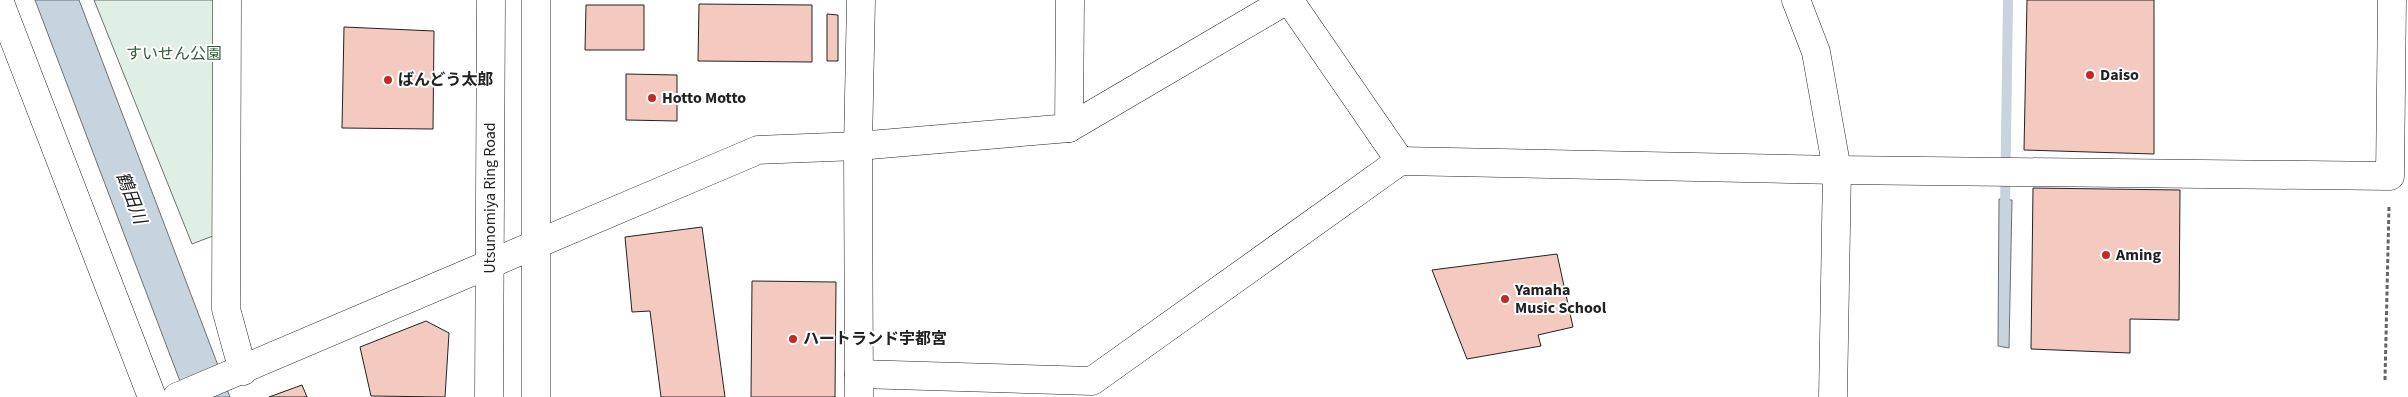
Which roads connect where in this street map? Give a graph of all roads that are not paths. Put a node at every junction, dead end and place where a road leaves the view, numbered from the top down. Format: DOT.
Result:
graph roads {
  1 [pos="227,0"];
  2 [pos="491,0"];
  3 [pos="536,0"];
  4 [pos="861,0"];
  5 [pos="1070,0"];
  6 [pos="1288,0"];
  7 [pos="1796,0"];
  8 [pos="2392,0"];
  9 [pos="0,3"];
  10 [pos="1069,128"];
  11 [pos="858,146"];
  12 [pos="1400,161"];
  13 [pos="1838,170"];
  14 [pos="535,245"];
  15 [pos="489,266"];
  16 [pos="243,371"];
  17 [pos="859,386"];
  18 [pos="152,397"];
  19 [pos="177,397"];
  20 [pos="489,397"];
  21 [pos="536,397"];
  22 [pos="1833,397"];
  1 -- 16 [label="street"];
  2 -- 15 [label="street, Utsunomiya Ring Road"];
  3 -- 14 [label="street"];
  4 -- 11 [label="street"];
  5 -- 10 [label="street"];
  6 -- 10 [label="street"];
  6 -- 12 [label="street"];
  7 -- 13 [label="street"];
  8 -- 13 [label="street"];
  9 -- 18 [label="street"];
  10 -- 11 [label="street"];
  11 -- 14 [label="street"];
  11 -- 17 [label="street"];
  12 -- 13 [label="street"];
  12 -- 17 [label="street"];
  13 -- 22 [label="street"];
  14 -- 15 [label="street"];
  14 -- 21 [label="street"];
  15 -- 16 [label="street"];
  15 -- 20 [label="street, Utsunomiya Ring Road"];
  16 -- 19 [label="street"];
}
